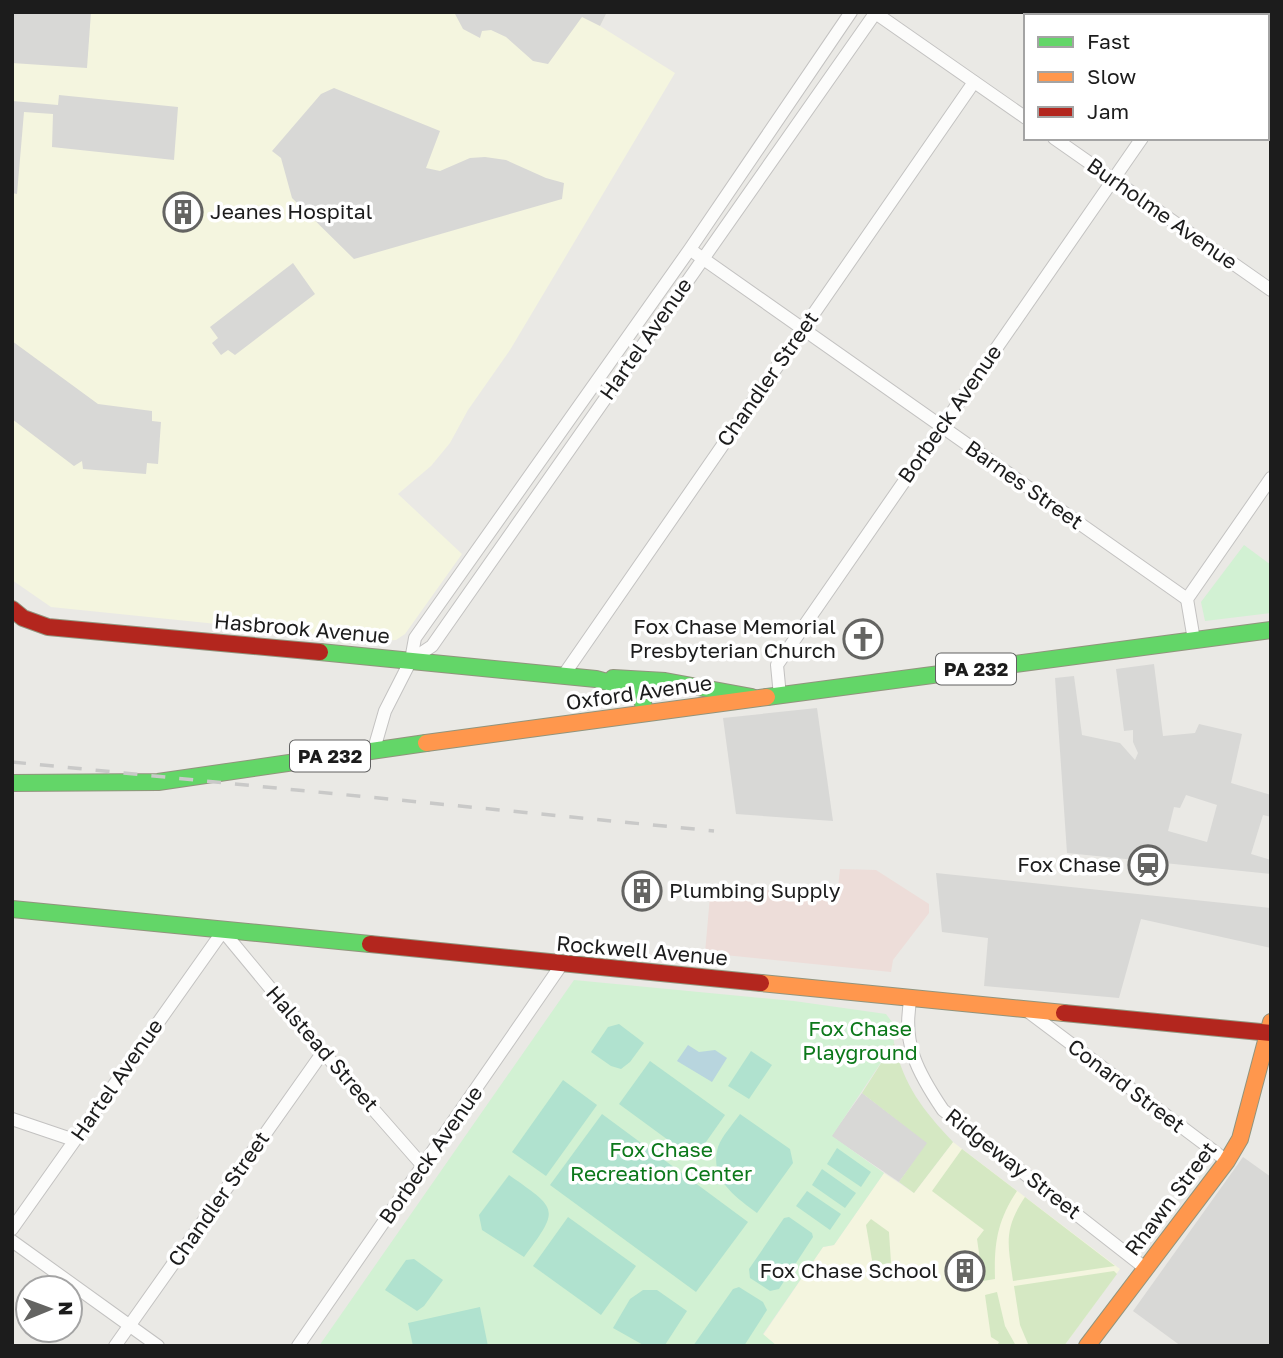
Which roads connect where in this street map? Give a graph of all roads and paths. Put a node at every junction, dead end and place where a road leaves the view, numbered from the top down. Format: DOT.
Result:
graph roads {
  1 [pos="851,12"];
  2 [pos="875,13"];
  3 [pos="974,82"];
  4 [pos="1024,117"];
  5 [pos="1057,140"];
  6 [pos="1141,140"];
  7 [pos="1112,179"];
  8 [pos="690,249"];
  9 [pos="702,258"];
  10 [pos="1271,290"];
  11 [pos="803,329"];
  12 [pos="940,426"];
  13 [pos="1271,478"];
  14 [pos="1187,598"];
  15 [pos="16,615"];
  16 [pos="1271,631"];
  17 [pos="1194,640"];
  18 [pos="411,660"];
  19 [pos="563,676"];
  20 [pos="590,679"];
  21 [pos="780,696"];
  22 [pos="758,698"];
  23 [pos="646,713"];
  24 [pos="374,750"];
  25 [pos="12,783"];
  26 [pos="12,909"];
  27 [pos="223,931"];
  28 [pos="562,964"];
  29 [pos="911,998"];
  30 [pos="1025,1009"];
  31 [pos="1270,1029"];
  32 [pos="323,1052"];
  33 [pos="12,1119"];
  34 [pos="74,1140"];
  35 [pos="1227,1161"];
  36 [pos="423,1166"];
  37 [pos="12,1229"];
  38 [pos="12,1241"];
  39 [pos="1146,1268"];
  40 [pos="129,1326"];
  41 [pos="115,1346"];
  42 [pos="158,1346"];
  43 [pos="298,1346"];
  44 [pos="1087,1346"];
  1 -- 8 [label="street, Hartel Avenue"];
  2 -- 3 [label="street"];
  2 -- 9 [label="street, Hartel Avenue"];
  3 -- 4 [label="street"];
  3 -- 11 [label="street, Chandler Street"];
  5 -- 7 [label="street, Burholme Avenue"];
  6 -- 7 [label="street, Borbeck Avenue"];
  7 -- 10 [label="street, Burholme Avenue"];
  7 -- 12 [label="street, Borbeck Avenue"];
  8 -- 9 [label="street, Barnes Street"];
  8 -- 18 [label="street, Hartel Avenue"];
  9 -- 11 [label="street, Barnes Street"];
  9 -- 18 [label="street, Hartel Avenue"];
  11 -- 12 [label="street, Barnes Street"];
  11 -- 19 [label="street, Chandler Street"];
  12 -- 14 [label="street, Barnes Street"];
  12 -- 21 [label="street, Borbeck Avenue"];
  13 -- 14 [label="street"];
  14 -- 17 [label="street"];
  15 -- 18 [label="main road, Hasbrook Avenue"];
  16 -- 17 [label="main road, Oxford Avenue / PA 232"];
  17 -- 21 [label="main road, Oxford Avenue / PA 232"];
  18 -- 19 [label="main road, Hasbrook Avenue"];
  18 -- 24 [label="street, Hartel Avenue"];
  19 -- 20 [label="main road, Hasbrook Avenue"];
  20 -- 22 [label="main road, Hasbrook Avenue"];
  20 -- 23 [label="main road, Hasbrook Avenue"];
  21 -- 22 [label="main road, Oxford Avenue / PA 232"];
  22 -- 23 [label="main road, Oxford Avenue / PA 232"];
  23 -- 24 [label="main road, Oxford Avenue / PA 232"];
  24 -- 25 [label="main road, Oxford Avenue / PA 232"];
  26 -- 27 [label="main road, Rockwell Avenue"];
  27 -- 28 [label="main road, Rockwell Avenue"];
  27 -- 32 [label="street, Halstead Street"];
  27 -- 34 [label="street, Hartel Avenue"];
  28 -- 29 [label="main road, Rockwell Avenue"];
  28 -- 36 [label="street, Borbeck Avenue"];
  29 -- 30 [label="main road, Rockwell Avenue"];
  29 -- 39 [label="street, Ridgeway Street"];
  30 -- 31 [label="main road, Rockwell Avenue"];
  30 -- 35 [label="street, Conard Street"];
  31 -- 35 [label="main road, Rhawn Street"];
  32 -- 36 [label="street, Halstead Street"];
  32 -- 40 [label="street, Chandler Street"];
  33 -- 34 [label="street"];
  34 -- 37 [label="street, Hartel Avenue"];
  35 -- 39 [label="main road, Rhawn Street"];
  36 -- 43 [label="street, Borbeck Avenue"];
  38 -- 40 [label="street"];
  39 -- 44 [label="main road, Rhawn Street"];
  40 -- 41 [label="street, Chandler Street"];
  40 -- 42 [label="street"];
}
